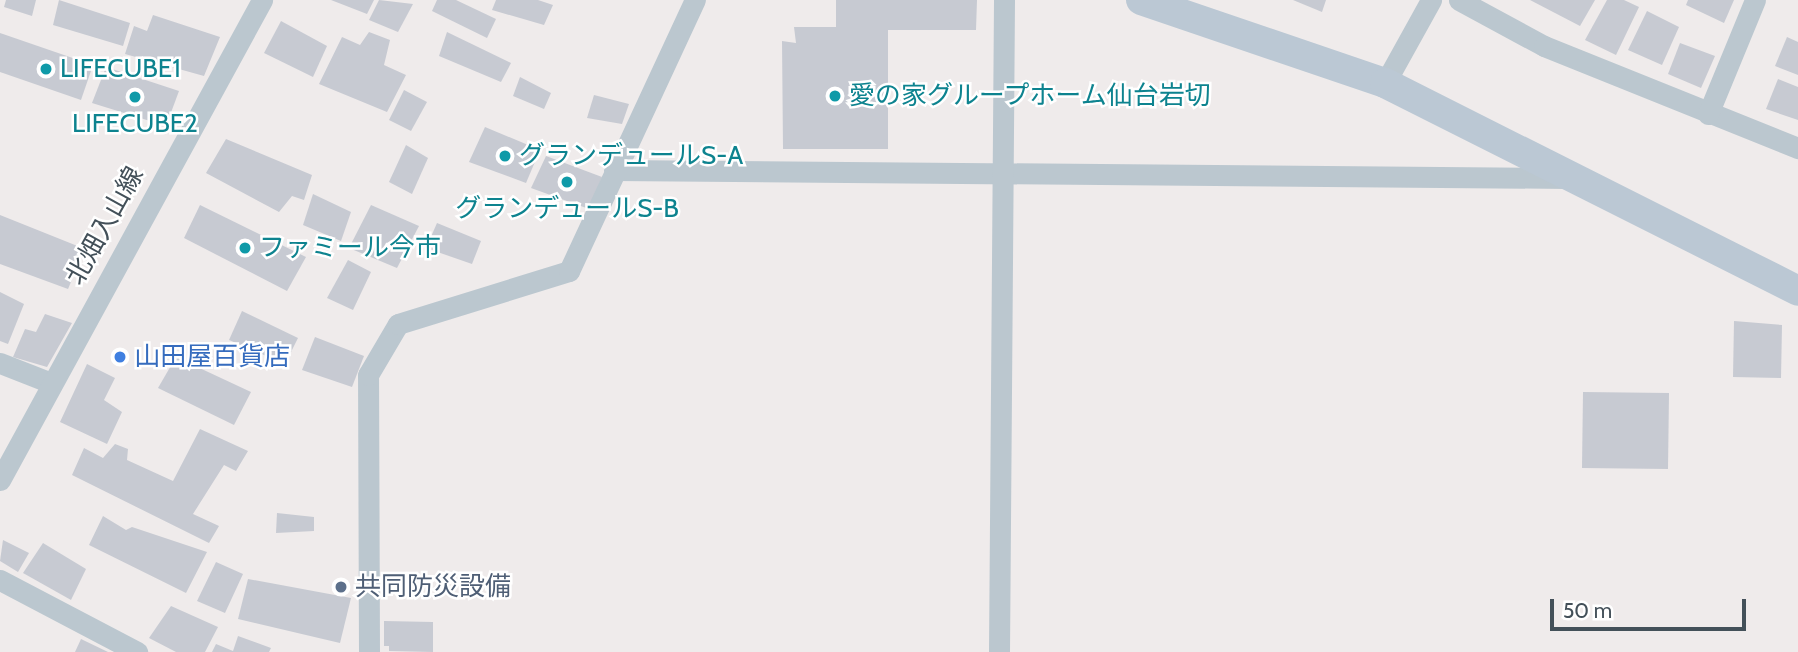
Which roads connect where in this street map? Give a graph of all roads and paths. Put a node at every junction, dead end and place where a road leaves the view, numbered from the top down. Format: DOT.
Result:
graph roads {
  1 [pos="262,0"];
  2 [pos="695,0"];
  3 [pos="1004,0"];
  4 [pos="1141,0"];
  5 [pos="1431,0"];
  6 [pos="1459,0"];
  7 [pos="1755,0"];
  8 [pos="1385,83"];
  9 [pos="1707,114"];
  10 [pos="1798,148"];
  11 [pos="614,170"];
  12 [pos="1002,173"];
  13 [pos="1581,178"];
  14 [pos="1798,291"];
  15 [pos="0,363"];
  16 [pos="51,383"];
  17 [pos="0,481"];
  18 [pos="0,580"];
  19 [pos="137,652"];
  20 [pos="369,652"];
  21 [pos="999,652"];
  1 -- 16 [label="street, 北畑入山線"];
  2 -- 11 [label="street"];
  3 -- 12 [label="street"];
  4 -- 8 [label="street"];
  5 -- 8 [label="street"];
  6 -- 9 [label="street"];
  7 -- 9 [label="street"];
  8 -- 13 [label="street"];
  9 -- 10 [label="street"];
  11 -- 12 [label="street"];
  11 -- 20 [label="street"];
  12 -- 13 [label="street"];
  12 -- 21 [label="street"];
  13 -- 14 [label="street"];
  15 -- 16 [label="street"];
  16 -- 17 [label="street, 北畑入山線"];
  18 -- 19 [label="street"];
}
